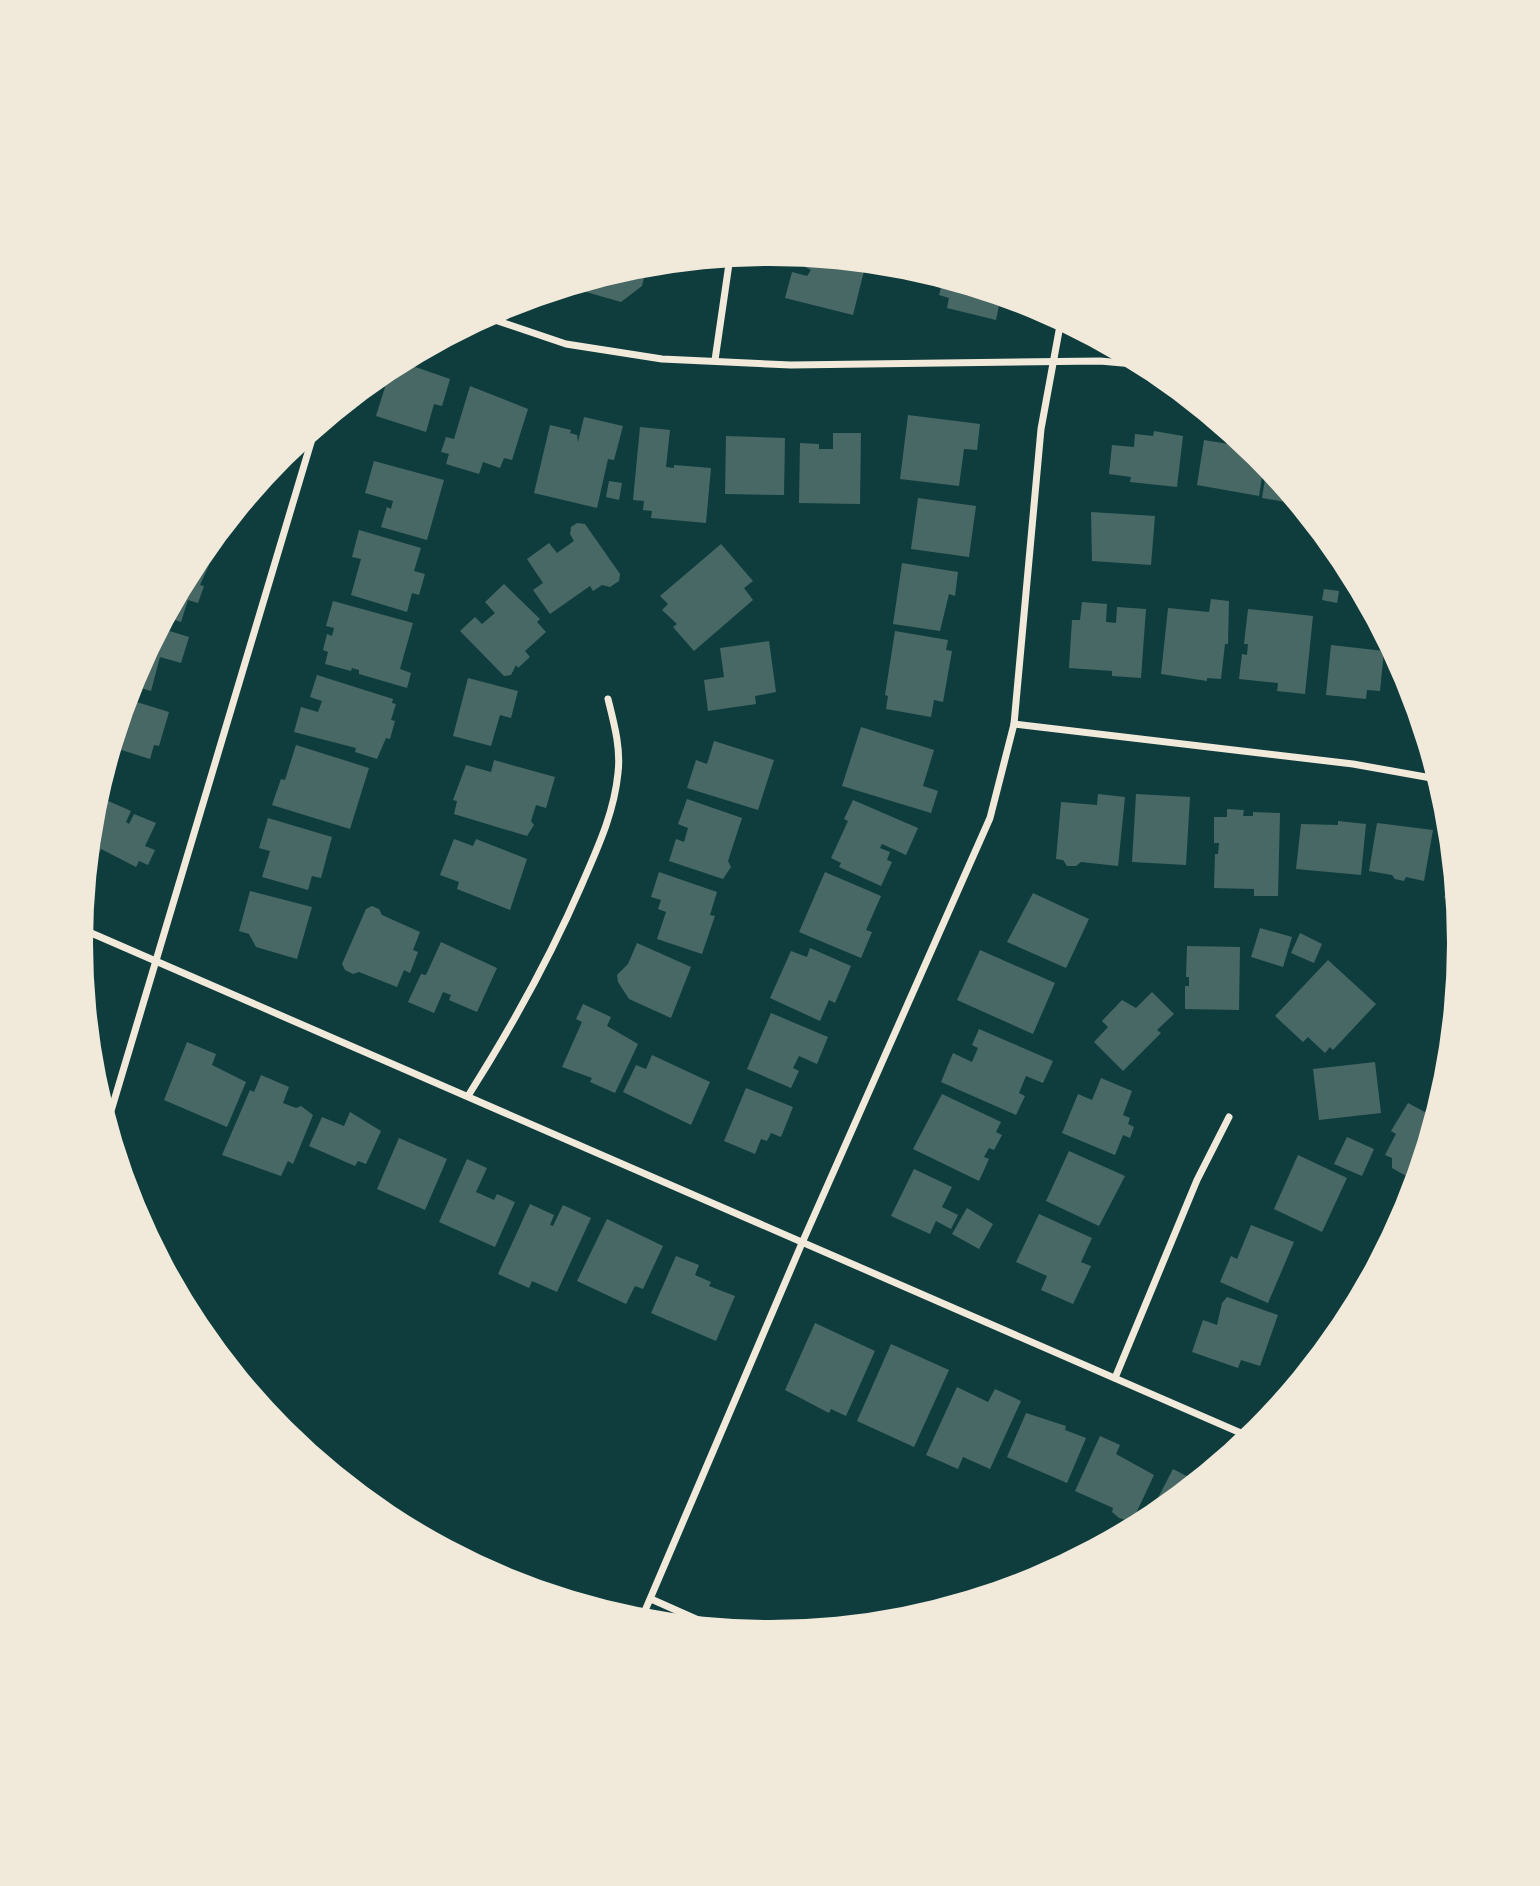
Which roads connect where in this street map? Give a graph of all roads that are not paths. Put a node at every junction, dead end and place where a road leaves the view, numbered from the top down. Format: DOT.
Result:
graph roads {
  1 [pos="729,267"];
  2 [pos="500,322"];
  3 [pos="1058,331"];
  4 [pos="715,360"];
  5 [pos="1051,362"];
  6 [pos="1119,363"];
  7 [pos="310,446"];
  8 [pos="608,699"];
  9 [pos="1014,724"];
  10 [pos="1426,777"];
  11 [pos="93,934"];
  12 [pos="156,960"];
  13 [pos="468,1096"];
  14 [pos="113,1105"];
  15 [pos="1229,1117"];
  16 [pos="802,1243"];
  17 [pos="1115,1378"];
  18 [pos="1238,1432"];
  19 [pos="651,1600"];
  20 [pos="647,1608"];
  21 [pos="684,1614"];
  1 -- 4 [label="street"];
  2 -- 4 [label="street"];
  3 -- 5 [label="street"];
  4 -- 5 [label="street"];
  5 -- 6 [label="street"];
  5 -- 9 [label="street"];
  7 -- 12 [label="street"];
  8 -- 13 [label="street"];
  9 -- 10 [label="street"];
  9 -- 16 [label="street"];
  11 -- 12 [label="street"];
  12 -- 13 [label="street"];
  12 -- 14 [label="street"];
  13 -- 16 [label="street"];
  15 -- 17 [label="street"];
  16 -- 17 [label="street"];
  16 -- 19 [label="street"];
  17 -- 18 [label="street"];
  19 -- 20 [label="street"];
  19 -- 21 [label="street"];
}
